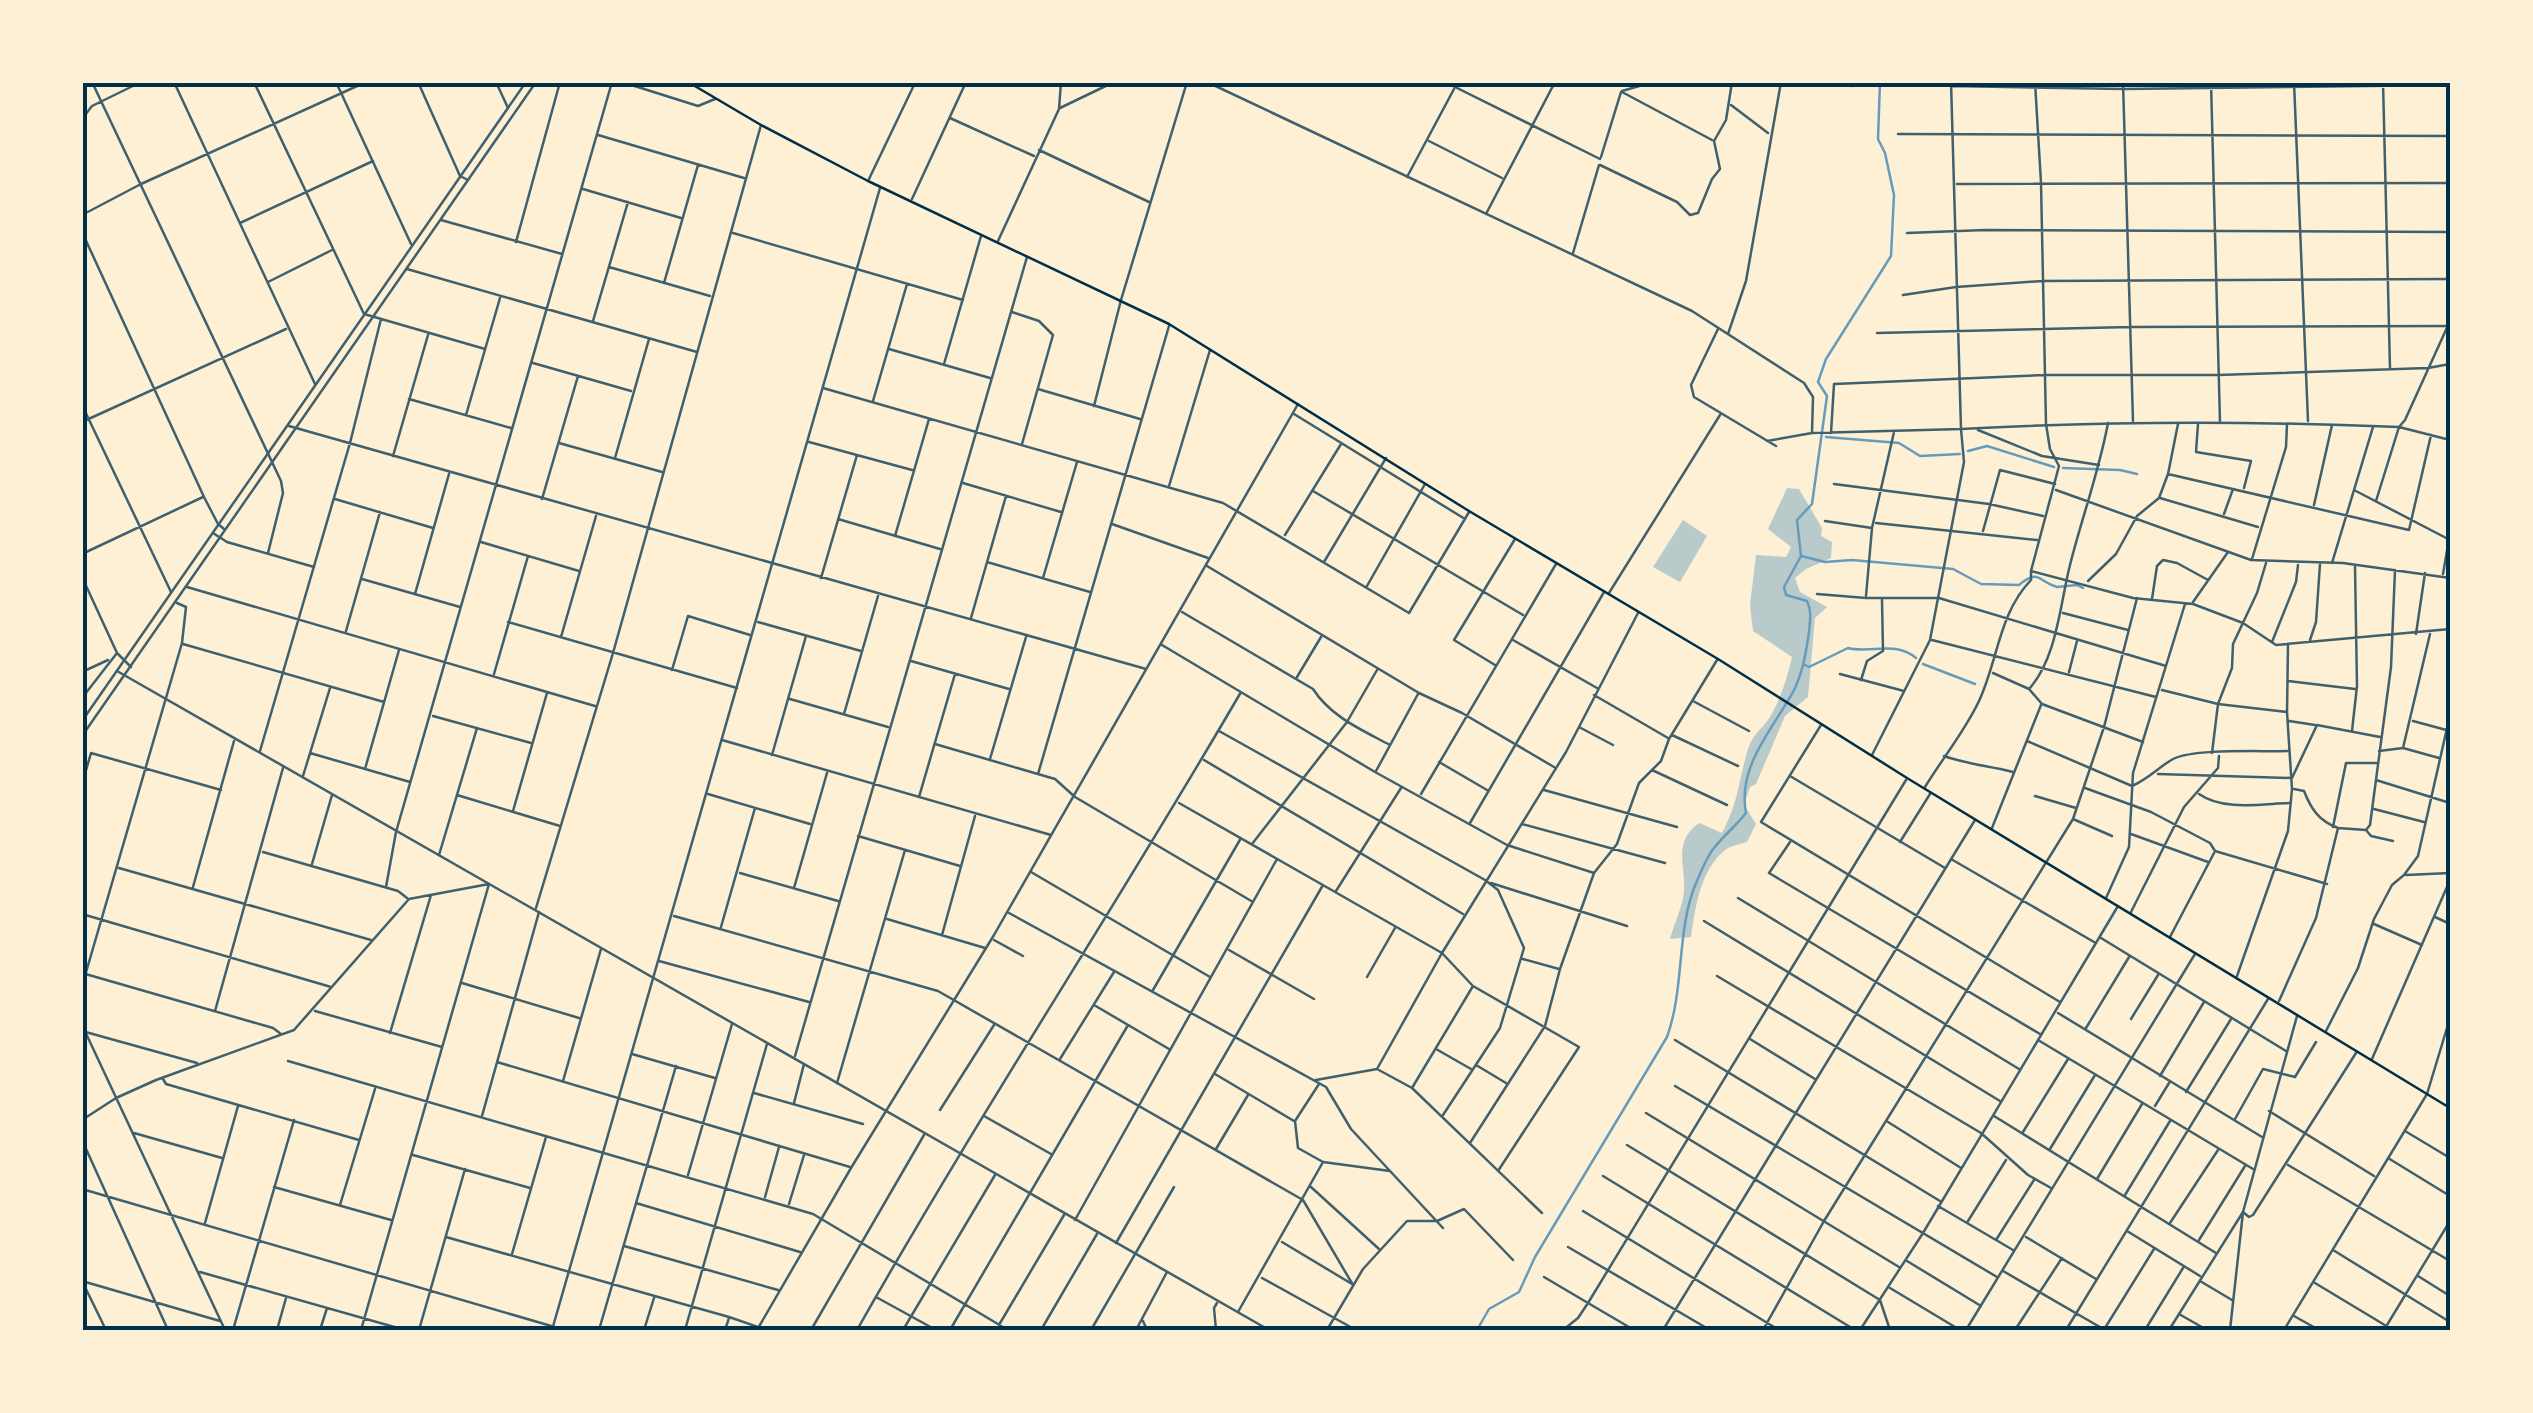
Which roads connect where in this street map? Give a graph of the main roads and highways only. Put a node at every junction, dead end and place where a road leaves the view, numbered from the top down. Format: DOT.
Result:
graph roads {
  1 [pos="688,82"];
  2 [pos="2450,1108"];
  1 -- 2 [label="main road"];
}
